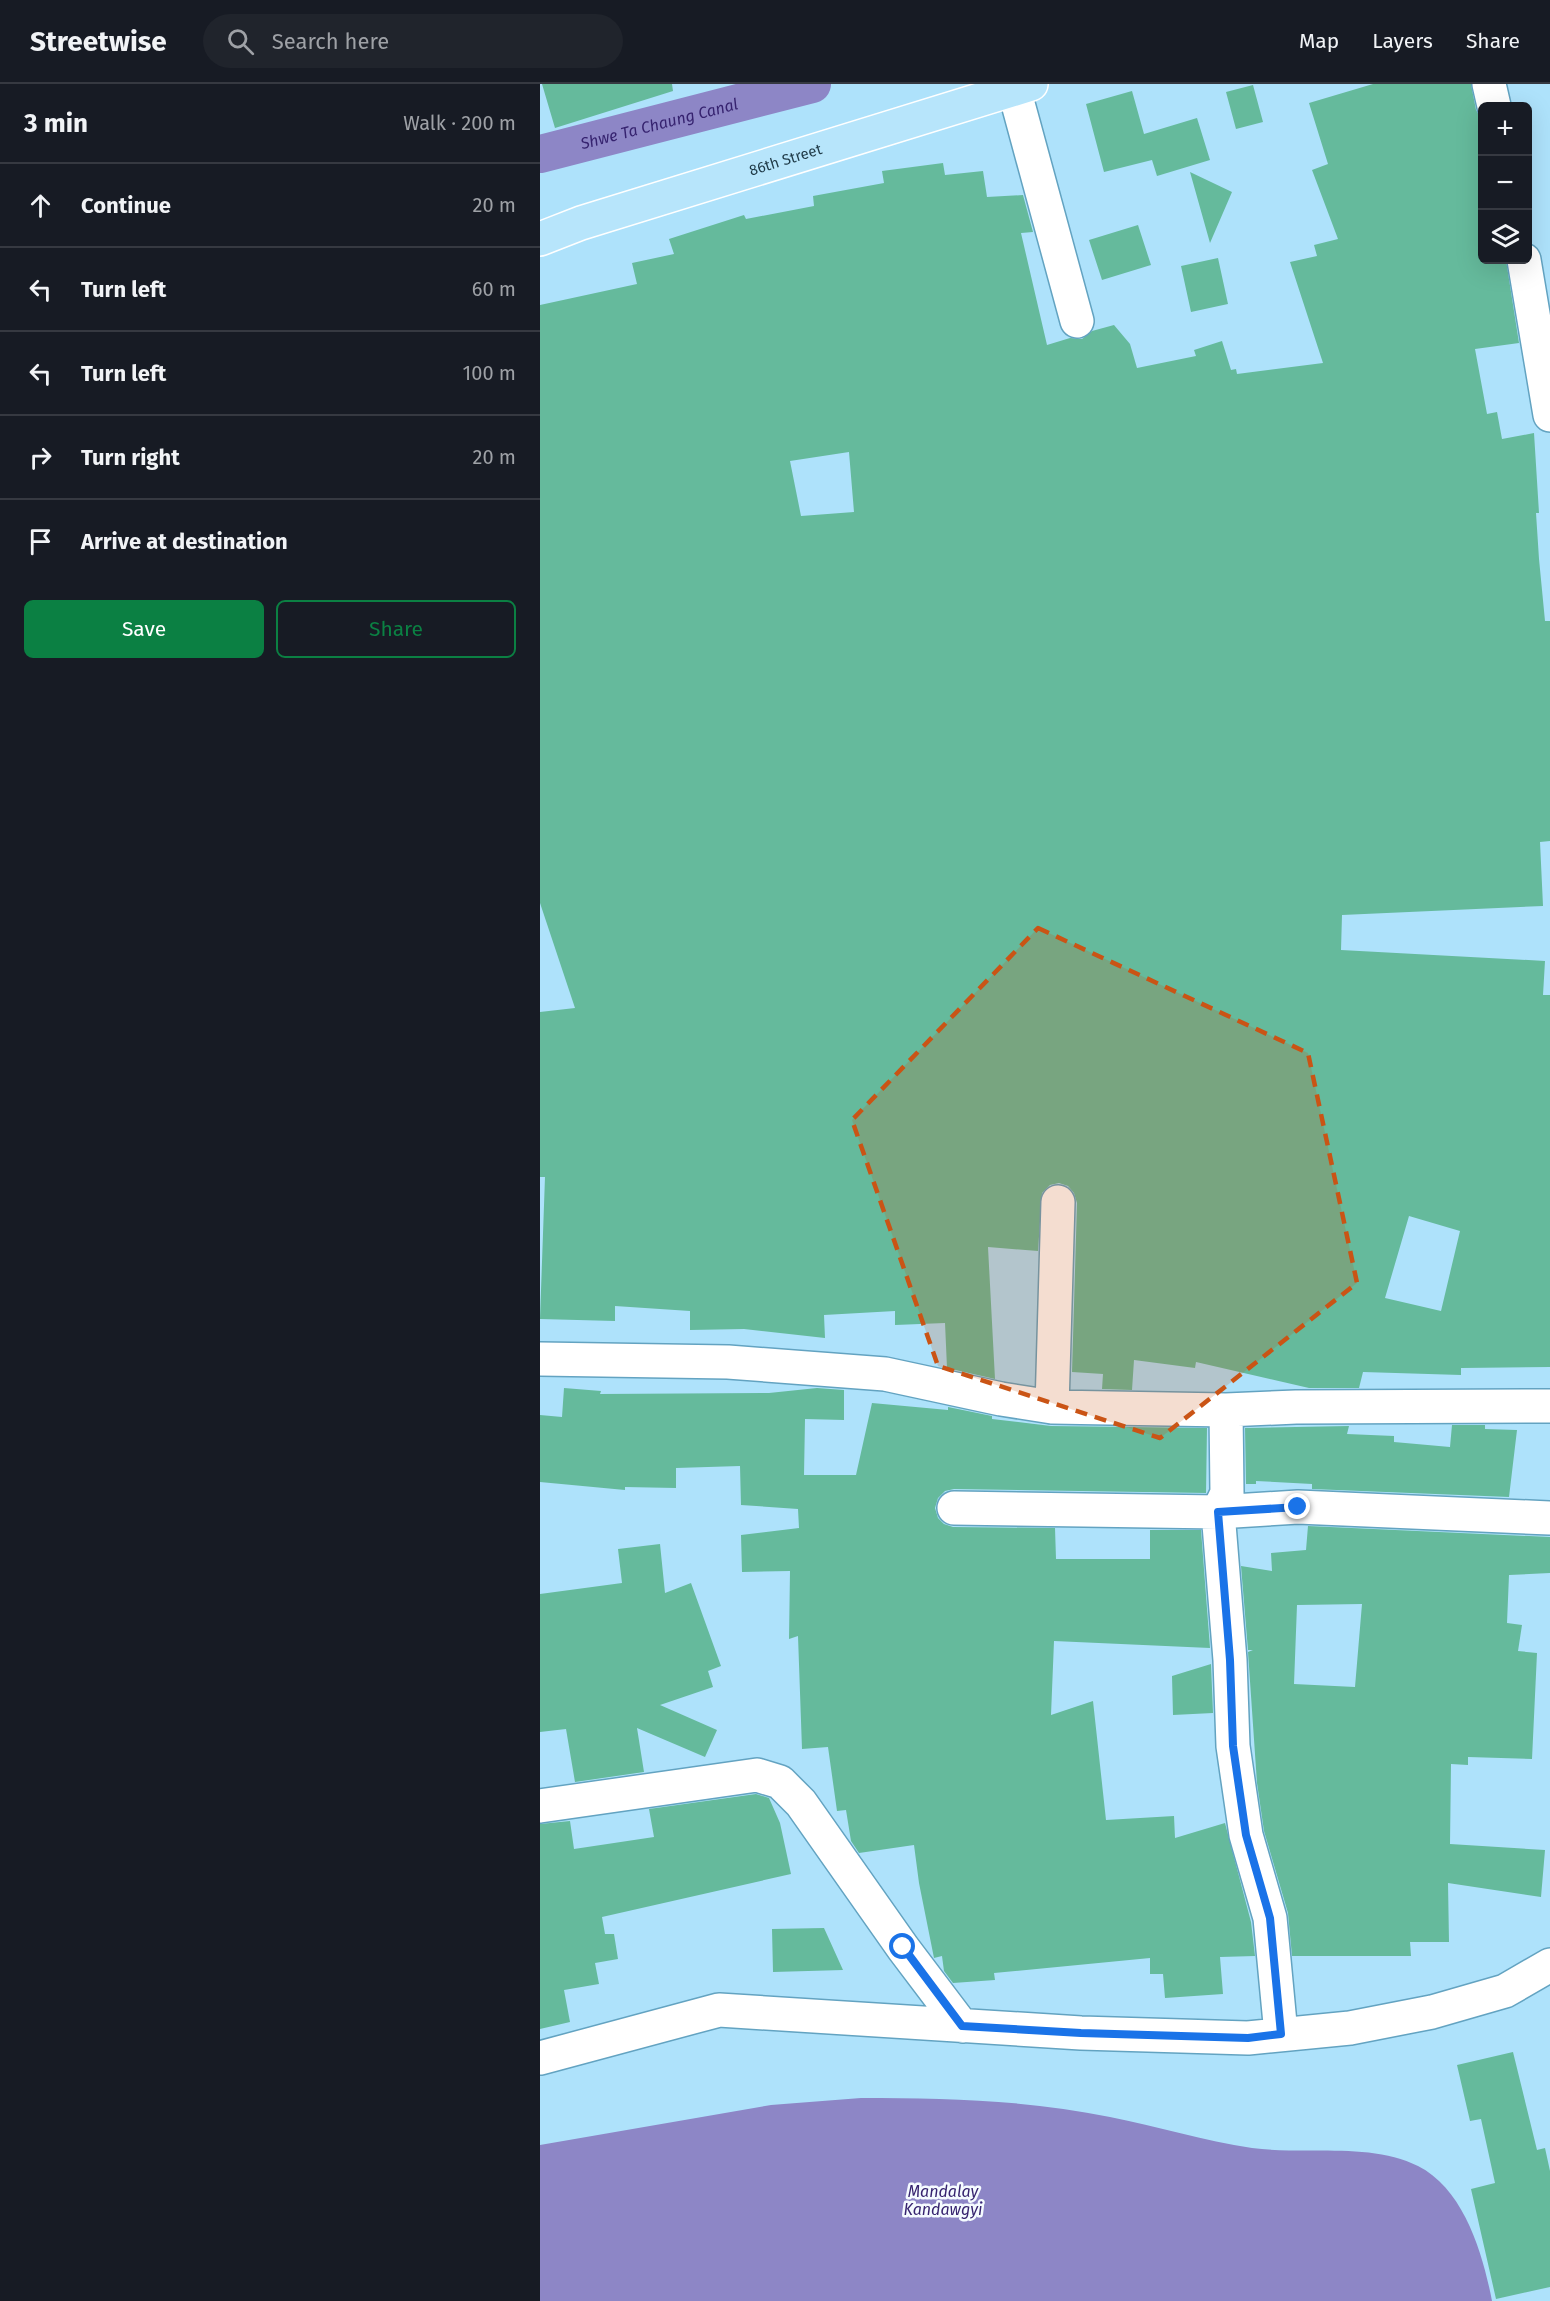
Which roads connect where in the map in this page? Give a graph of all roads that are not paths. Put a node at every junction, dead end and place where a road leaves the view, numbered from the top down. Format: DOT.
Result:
graph roads {
  1 [pos="1489,84"];
  2 [pos="1022,86"];
  3 [pos="1493,102"];
  4 [pos="540,239"];
  5 [pos="1525,264"];
  6 [pos="1077,321"];
  7 [pos="1550,415"];
  8 [pos="1058,1202"];
  9 [pos="540,1359"];
  10 [pos="1550,1406"];
  11 [pos="1052,1407"];
  12 [pos="1226,1410"];
  13 [pos="954,1508"];
  14 [pos="1218,1512"];
  15 [pos="1550,1518"];
  16 [pos="540,1806"];
  17 [pos="1550,1965"];
  18 [pos="962,2026"];
  19 [pos="1281,2034"];
  20 [pos="540,2058"];
  1 -- 3 [label="street"];
  2 -- 4 [label="main road, 86th Street"];
  2 -- 6 [label="street"];
  5 -- 7 [label="street"];
  8 -- 11 [label="street"];
  9 -- 11 [label="street"];
  10 -- 12 [label="street"];
  11 -- 12 [label="street"];
  12 -- 14 [label="street"];
  13 -- 14 [label="street"];
  14 -- 15 [label="street"];
  14 -- 19 [label="street"];
  16 -- 18 [label="street"];
  17 -- 19 [label="street"];
  18 -- 19 [label="street"];
  18 -- 20 [label="street"];
}
